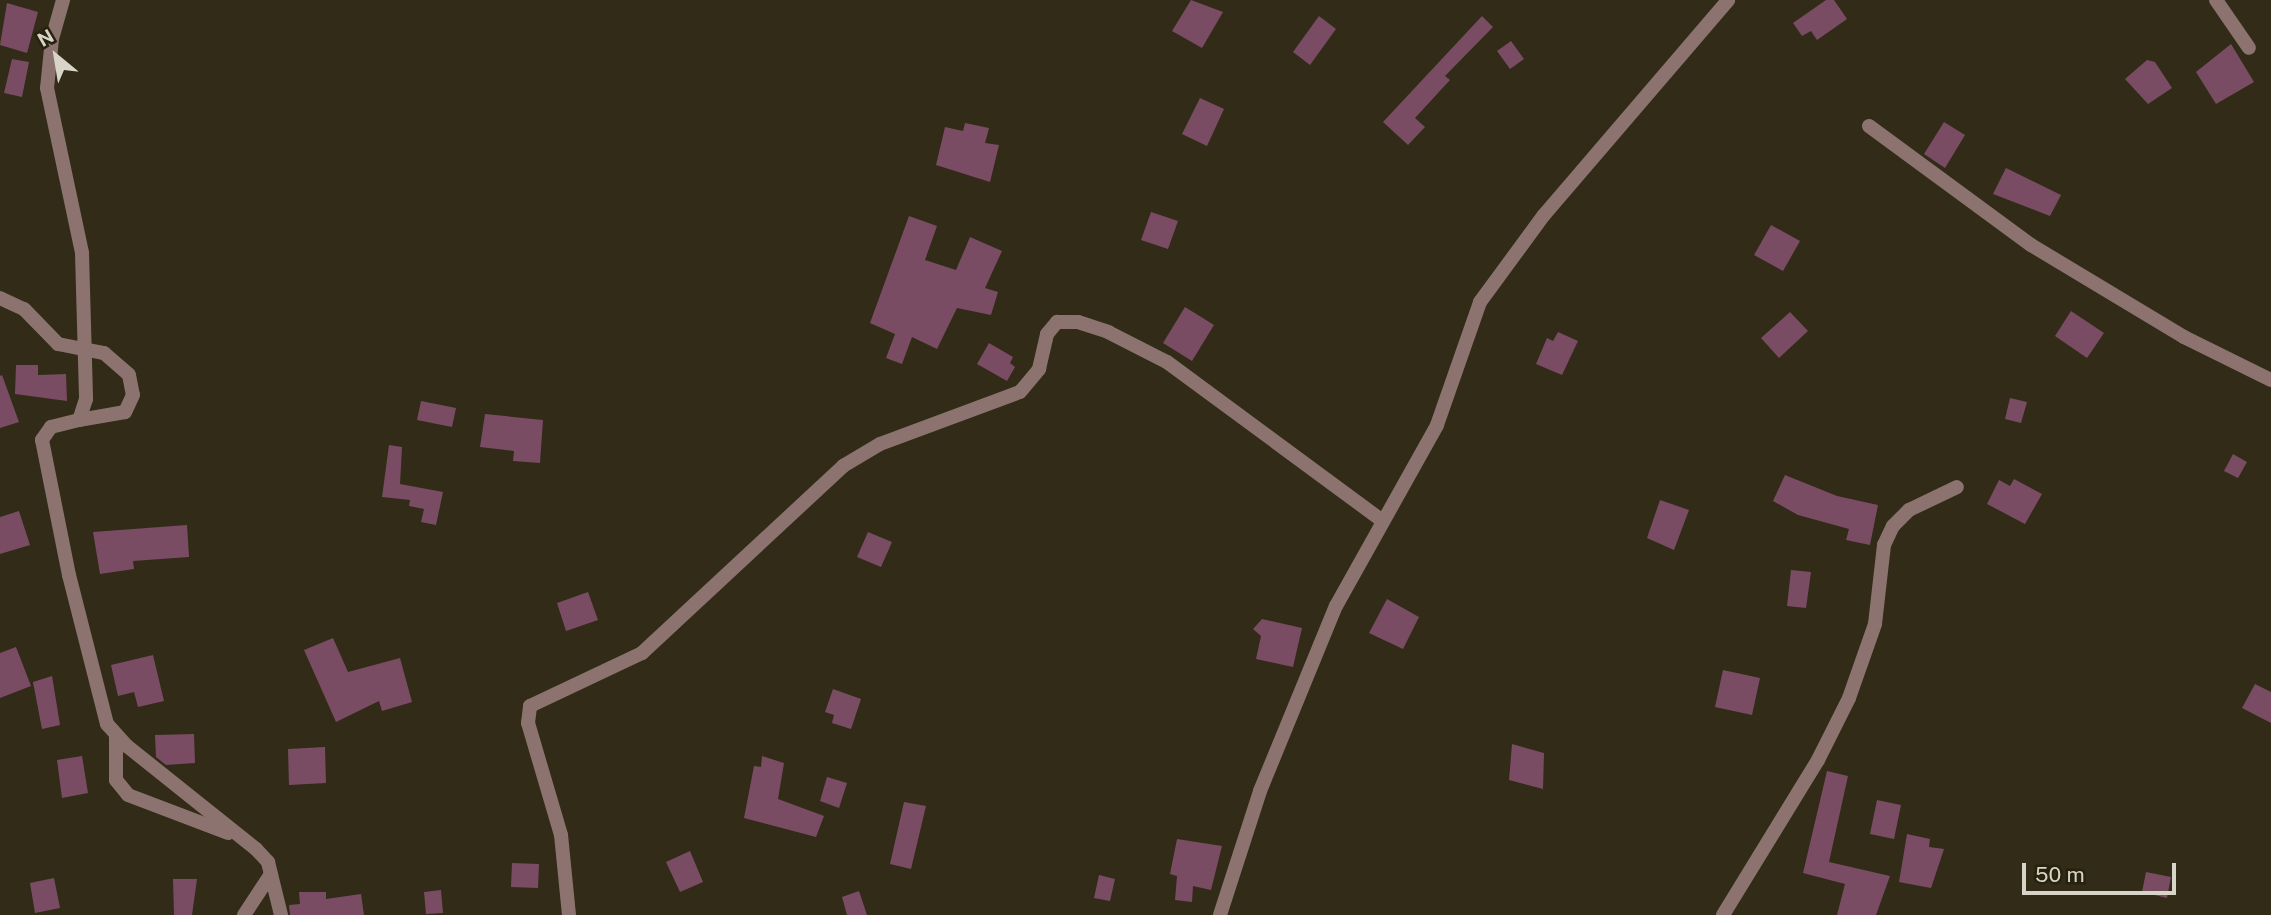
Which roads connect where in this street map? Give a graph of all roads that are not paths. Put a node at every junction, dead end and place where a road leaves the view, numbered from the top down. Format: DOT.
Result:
graph roads {
  1 [pos="63,0"];
  2 [pos="1728,0"];
  3 [pos="2216,0"];
  4 [pos="1713,7"];
  5 [pos="2249,48"];
  6 [pos="1869,126"];
  7 [pos="0,298"];
  8 [pos="85,347"];
  9 [pos="2271,380"];
  10 [pos="79,420"];
  11 [pos="1957,487"];
  12 [pos="1381,520"];
  13 [pos="116,736"];
  14 [pos="236,836"];
  15 [pos="271,874"];
  16 [pos="244,915"];
  17 [pos="281,915"];
  18 [pos="569,915"];
  19 [pos="1220,915"];
  20 [pos="1723,915"];
  1 -- 8 [label="street"];
  2 -- 4 [label="street"];
  3 -- 5 [label="street"];
  4 -- 12 [label="street"];
  6 -- 9 [label="street"];
  7 -- 8 [label="street"];
  8 -- 10 [label="street"];
  8 -- 10 [label="street"];
  10 -- 13 [label="street"];
  11 -- 20 [label="street"];
  12 -- 18 [label="street"];
  12 -- 19 [label="street"];
  13 -- 14 [label="street"];
  13 -- 14 [label="street"];
  14 -- 15 [label="street"];
  15 -- 16 [label="street"];
  15 -- 17 [label="street"];
}
